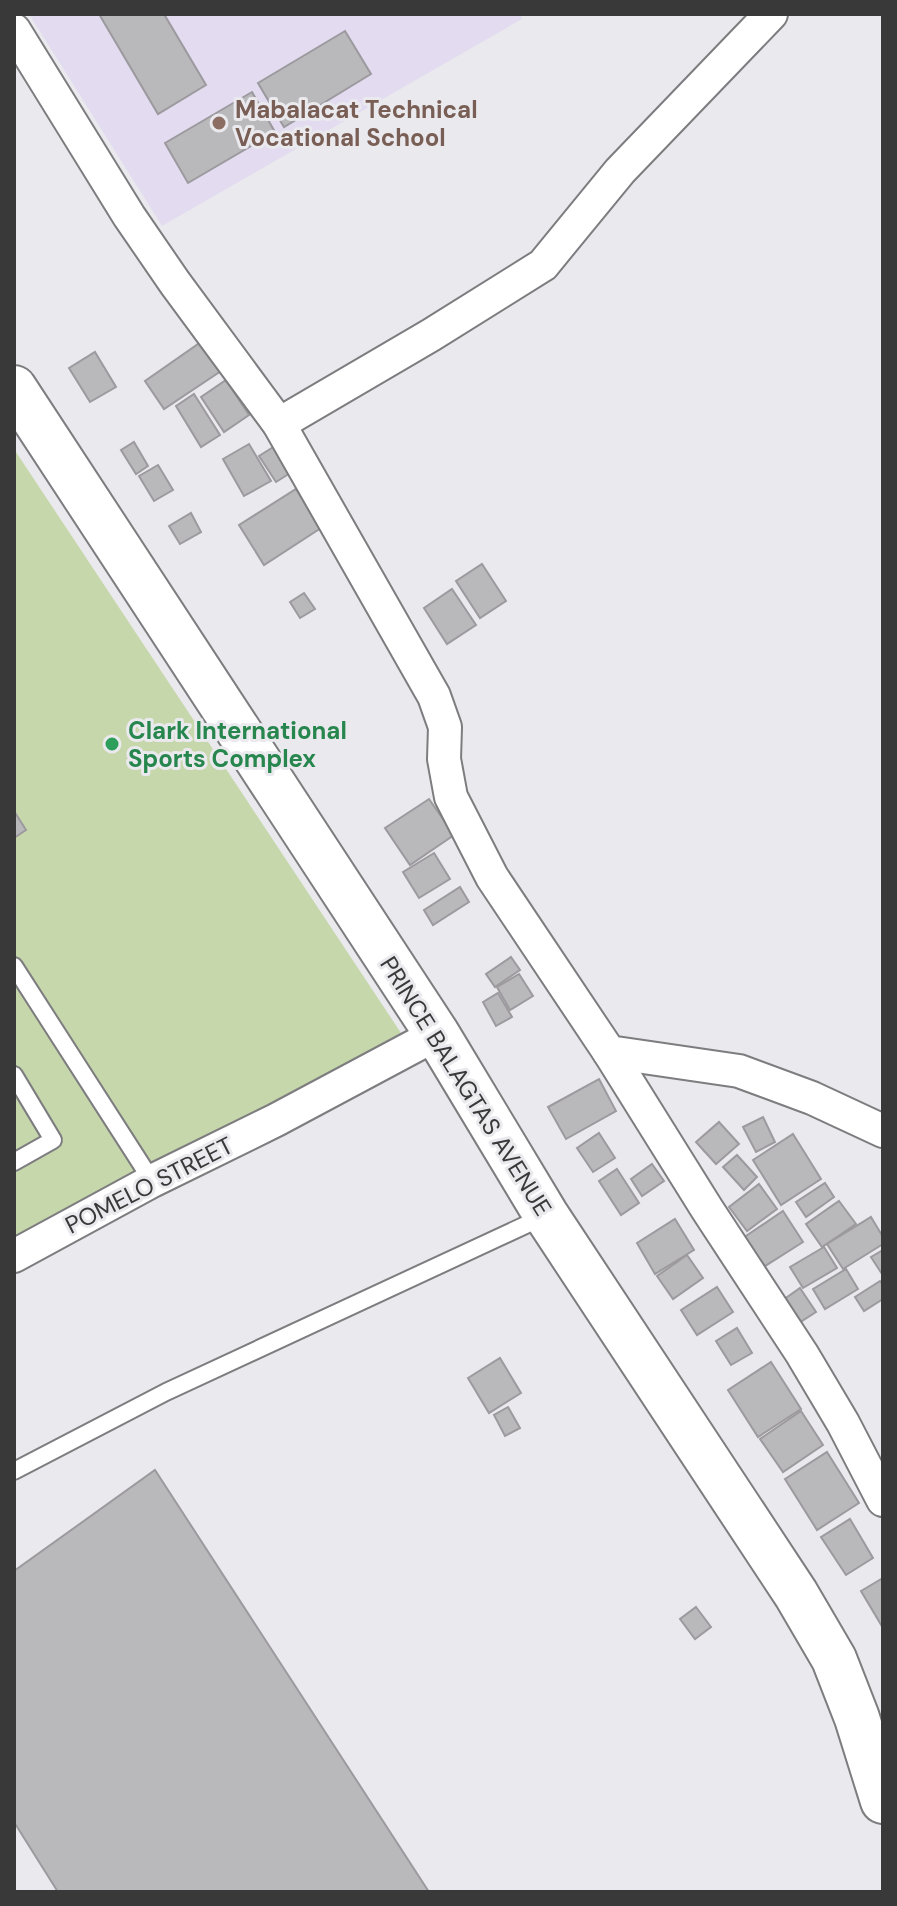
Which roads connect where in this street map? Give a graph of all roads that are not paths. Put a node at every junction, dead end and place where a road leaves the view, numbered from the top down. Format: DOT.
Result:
graph roads {
  1 [pos="771,14"];
  2 [pos="14,30"];
  3 [pos="14,388"];
  4 [pos="279,424"];
  5 [pos="14,966"];
  6 [pos="437,1034"];
  7 [pos="609,1052"];
  8 [pos="14,1075"];
  9 [pos="883,1131"];
  10 [pos="14,1162"];
  11 [pos="152,1181"];
  12 [pos="546,1215"];
  13 [pos="14,1256"];
  14 [pos="14,1471"];
  15 [pos="883,1500"];
  16 [pos="883,1801"];
  1 -- 4 [label="street"];
  2 -- 4 [label="street"];
  3 -- 6 [label="main road, PRINCE BALAGTAS AVENUE"];
  4 -- 7 [label="street"];
  5 -- 11 [label="lane"];
  6 -- 11 [label="street, POMELO STREET"];
  6 -- 12 [label="main road, PRINCE BALAGTAS AVENUE"];
  7 -- 9 [label="street"];
  7 -- 15 [label="street"];
  8 -- 10 [label="lane"];
  11 -- 13 [label="street, POMELO STREET"];
  12 -- 14 [label="lane"];
  12 -- 16 [label="main road, PRINCE BALAGTAS AVENUE"];
}
